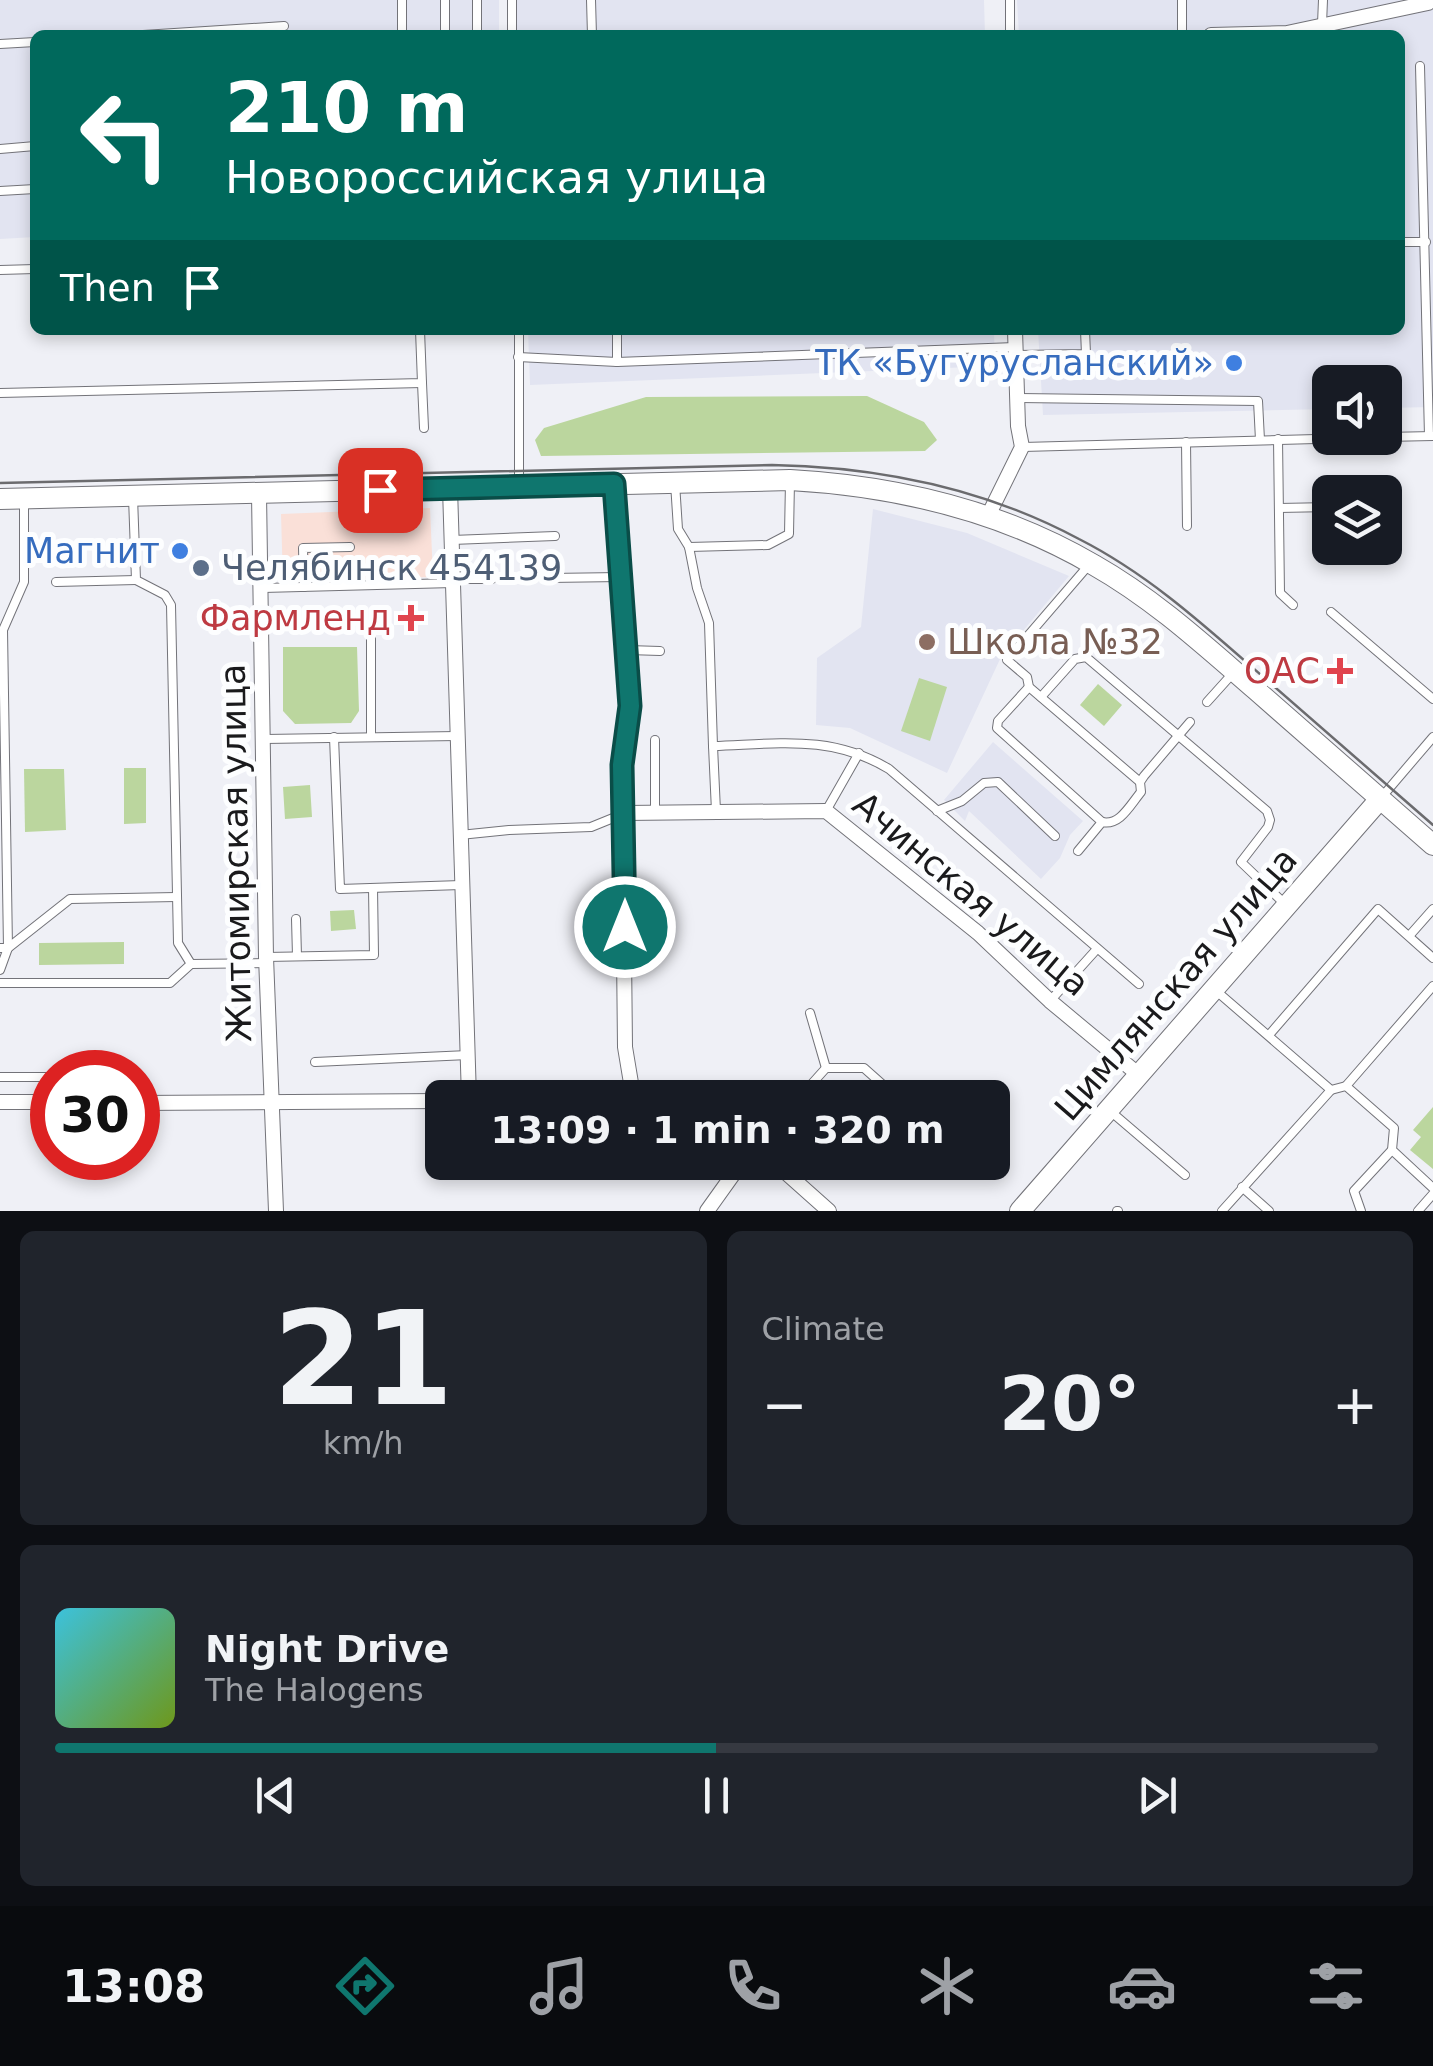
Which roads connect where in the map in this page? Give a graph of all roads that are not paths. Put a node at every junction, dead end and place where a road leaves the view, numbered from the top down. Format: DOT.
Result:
graph roads {
  1 [pos="402,0"];
  2 [pos="445,0"];
  3 [pos="477,0"];
  4 [pos="512,0"];
  5 [pos="591,0"];
  6 [pos="1010,0"];
  7 [pos="1182,0"];
  8 [pos="1323,0"];
  9 [pos="1430,2"];
  10 [pos="1322,24"];
  11 [pos="284,26"];
  12 [pos="221,30"];
  13 [pos="402,30"];
  14 [pos="445,30"];
  15 [pos="478,30"];
  16 [pos="512,30"];
  17 [pos="592,30"];
  18 [pos="1010,30"];
  19 [pos="1182,30"];
  20 [pos="1299,30"];
  21 [pos="30,42"];
  22 [pos="0,44"];
  23 [pos="1420,66"];
  24 [pos="30,146"];
  25 [pos="0,148"];
  26 [pos="30,189"];
  27 [pos="0,191"];
  28 [pos="1429,202"];
  29 [pos="1405,242"];
  30 [pos="1426,242"];
  31 [pos="30,269"];
  32 [pos="0,270"];
  33 [pos="420,335"];
  34 [pos="519,335"];
  35 [pos="617,335"];
  36 [pos="1014,335"];
  37 [pos="1085,335"];
  38 [pos="1015,351"];
  39 [pos="518,357"];
  40 [pos="617,362"];
  41 [pos="422,383"];
  42 [pos="0,393"];
  43 [pos="1019,398"];
  44 [pos="1431,420"];
  45 [pos="424,428"];
  46 [pos="1431,436"];
  47 [pos="1402,437"];
  48 [pos="1278,439"];
  49 [pos="1312,439"];
  50 [pos="1260,440"];
  51 [pos="1186,442"];
  52 [pos="1022,447"];
  53 [pos="790,480"];
  54 [pos="675,482"];
  55 [pos="614,484"];
  56 [pos="519,486"];
  57 [pos="450,488"];
  58 [pos="259,494"];
  59 [pos="133,496"];
  60 [pos="24,499"];
  61 [pos="0,500"];
  62 [pos="1312,507"];
  63 [pos="1279,508"];
  64 [pos="988,516"];
  65 [pos="1187,526"];
  66 [pos="555,536"];
  67 [pos="452,540"];
  68 [pos="350,547"];
  69 [pos="689,547"];
  70 [pos="1091,563"];
  71 [pos="622,576"];
  72 [pos="549,578"];
  73 [pos="492,579"];
  74 [pos="136,580"];
  75 [pos="453,581"];
  76 [pos="56,582"];
  77 [pos="304,587"];
  78 [pos="262,588"];
  79 [pos="1293,606"];
  80 [pos="1331,612"];
  81 [pos="371,638"];
  82 [pos="628,650"];
  83 [pos="660,651"];
  84 [pos="1234,672"];
  85 [pos="1029,686"];
  86 [pos="1041,697"];
  87 [pos="1433,699"];
  88 [pos="1207,702"];
  89 [pos="1190,722"];
  90 [pos="370,735"];
  91 [pos="457,736"];
  92 [pos="334,737"];
  93 [pos="1177,737"];
  94 [pos="1433,737"];
  95 [pos="264,739"];
  96 [pos="654,740"];
  97 [pos="713,746"];
  98 [pos="859,753"];
  99 [pos="1140,782"];
  100 [pos="1380,799"];
  101 [pos="826,811"];
  102 [pos="937,811"];
  103 [pos="655,813"];
  104 [pos="716,813"];
  105 [pos="625,814"];
  106 [pos="1102,822"];
  107 [pos="460,835"];
  108 [pos="1055,836"];
  109 [pos="1433,845"];
  110 [pos="1078,851"];
  111 [pos="461,885"];
  112 [pos="373,888"];
  113 [pos="176,897"];
  114 [pos="1287,906"];
  115 [pos="1433,909"];
  116 [pos="296,918"];
  117 [pos="1410,935"];
  118 [pos="4,948"];
  119 [pos="1096,950"];
  120 [pos="297,956"];
  121 [pos="1433,958"];
  122 [pos="266,960"];
  123 [pos="191,964"];
  124 [pos="0,970"];
  125 [pos="0,983"];
  126 [pos="1139,984"];
  127 [pos="1433,986"];
  128 [pos="1214,989"];
  129 [pos="1050,1001"];
  130 [pos="810,1013"];
  131 [pos="1269,1034"];
  132 [pos="468,1056"];
  133 [pos="315,1062"];
  134 [pos="826,1068"];
  135 [pos="1139,1075"];
  136 [pos="0,1077"];
  137 [pos="30,1077"];
  138 [pos="469,1080"];
  139 [pos="630,1080"];
  140 [pos="815,1080"];
  141 [pos="878,1080"];
  142 [pos="1346,1086"];
  143 [pos="1331,1090"];
  144 [pos="0,1102"];
  145 [pos="30,1102"];
  146 [pos="425,1102"];
  147 [pos="160,1103"];
  148 [pos="270,1103"];
  149 [pos="1109,1110"];
  150 [pos="1392,1150"];
  151 [pos="1185,1175"];
  152 [pos="729,1180"];
  153 [pos="795,1180"];
  154 [pos="1242,1188"];
  155 [pos="1433,1191"];
  156 [pos="276,1211"];
  157 [pos="707,1211"];
  158 [pos="830,1211"];
  159 [pos="1020,1211"];
  160 [pos="1222,1211"];
  161 [pos="1269,1211"];
  162 [pos="1362,1211"];
  163 [pos="1418,1211"];
  1 -- 13 [label="lane"];
  2 -- 14 [label="lane"];
  3 -- 15 [label="lane"];
  4 -- 16 [label="lane"];
  5 -- 17 [label="lane"];
  6 -- 18 [label="lane"];
  7 -- 19 [label="lane"];
  8 -- 10 [label="lane"];
  9 -- 10 [label="street"];
  10 -- 20 [label="street"];
  11 -- 12 [label="lane"];
  21 -- 22 [label="lane"];
  23 -- 28 [label="lane"];
  24 -- 25 [label="lane"];
  26 -- 27 [label="lane"];
  28 -- 30 [label="lane"];
  29 -- 30 [label="lane"];
  30 -- 44 [label="lane"];
  31 -- 32 [label="lane"];
  33 -- 41 [label="lane"];
  34 -- 39 [label="lane"];
  35 -- 40 [label="lane"];
  36 -- 38 [label="street"];
  37 -- 38 [label="lane"];
  38 -- 40 [label="lane"];
  38 -- 43 [label="street"];
  39 -- 40 [label="lane"];
  39 -- 56 [label="lane"];
  41 -- 42 [label="lane"];
  41 -- 45 [label="lane"];
  43 -- 50 [label="lane"];
  43 -- 52 [label="street"];
  44 -- 46 [label="lane"];
  46 -- 47 [label="lane"];
  48 -- 49 [label="lane"];
  48 -- 50 [label="lane"];
  48 -- 63 [label="lane"];
  50 -- 51 [label="lane"];
  51 -- 52 [label="lane"];
  51 -- 65 [label="lane"];
  52 -- 64 [label="street"];
  53 -- 54 [label="main road"];
  53 -- 64 [label="main road"];
  53 -- 69 [label="lane"];
  54 -- 55 [label="main road"];
  54 -- 69 [label="lane"];
  55 -- 56 [label="main road"];
  55 -- 71 [label="street"];
  56 -- 57 [label="main road"];
  57 -- 58 [label="main road"];
  57 -- 67 [label="street"];
  58 -- 59 [label="main road"];
  58 -- 78 [label="street, Житомирская улица"];
  59 -- 60 [label="main road"];
  59 -- 74 [label="lane"];
  60 -- 61 [label="main road"];
  60 -- 118 [label="lane"];
  62 -- 63 [label="lane"];
  63 -- 79 [label="lane"];
  64 -- 70 [label="main road"];
  66 -- 67 [label="lane"];
  67 -- 75 [label="street"];
  68 -- 77 [label="lane"];
  69 -- 97 [label="lane"];
  70 -- 84 [label="main road"];
  70 -- 85 [label="lane"];
  71 -- 72 [label="lane"];
  71 -- 82 [label="street"];
  73 -- 75 [label="lane"];
  74 -- 76 [label="lane"];
  74 -- 113 [label="lane"];
  75 -- 77 [label="lane"];
  75 -- 91 [label="street"];
  77 -- 78 [label="lane"];
  78 -- 95 [label="street, Житомирская улица"];
  80 -- 87 [label="lane"];
  81 -- 90 [label="lane"];
  82 -- 83 [label="lane"];
  82 -- 105 [label="street"];
  84 -- 88 [label="lane"];
  84 -- 100 [label="main road"];
  85 -- 86 [label="lane"];
  85 -- 106 [label="lane"];
  86 -- 93 [label="lane"];
  86 -- 99 [label="lane"];
  89 -- 93 [label="lane"];
  90 -- 91 [label="lane"];
  90 -- 92 [label="lane"];
  91 -- 107 [label="street"];
  92 -- 95 [label="lane"];
  92 -- 112 [label="lane"];
  93 -- 99 [label="lane"];
  93 -- 114 [label="lane"];
  94 -- 100 [label="lane"];
  95 -- 122 [label="street, Житомирская улица"];
  96 -- 103 [label="lane"];
  97 -- 98 [label="lane"];
  97 -- 104 [label="lane"];
  98 -- 101 [label="lane"];
  98 -- 102 [label="lane"];
  99 -- 106 [label="lane"];
  100 -- 109 [label="main road"];
  100 -- 114 [label="main road, Цимлянская улица"];
  101 -- 104 [label="street, Ачинская улица"];
  101 -- 129 [label="street, Ачинская улица"];
  102 -- 108 [label="lane"];
  102 -- 119 [label="lane"];
  103 -- 104 [label="street, Ачинская улица"];
  103 -- 105 [label="street, Ачинская улица"];
  105 -- 107 [label="lane"];
  105 -- 139 [label="street"];
  106 -- 110 [label="lane"];
  107 -- 111 [label="street"];
  111 -- 112 [label="lane"];
  111 -- 132 [label="street"];
  112 -- 120 [label="lane"];
  113 -- 118 [label="lane"];
  113 -- 123 [label="lane"];
  114 -- 128 [label="main road, Цимлянская улица"];
  115 -- 117 [label="lane"];
  116 -- 120 [label="lane"];
  117 -- 121 [label="lane"];
  117 -- 131 [label="lane"];
  118 -- 124 [label="lane"];
  119 -- 126 [label="lane"];
  119 -- 129 [label="lane"];
  120 -- 122 [label="lane"];
  122 -- 123 [label="lane"];
  122 -- 148 [label="street, Житомирская улица"];
  123 -- 125 [label="lane"];
  127 -- 142 [label="lane"];
  128 -- 131 [label="lane"];
  128 -- 135 [label="main road, Цимлянская улица"];
  129 -- 135 [label="street, Ачинская улица"];
  130 -- 134 [label="lane"];
  131 -- 143 [label="lane"];
  132 -- 133 [label="lane"];
  132 -- 138 [label="street"];
  134 -- 140 [label="lane"];
  134 -- 141 [label="lane"];
  135 -- 149 [label="main road, Цимлянская улица"];
  136 -- 137 [label="lane"];
  142 -- 143 [label="lane"];
  142 -- 150 [label="lane"];
  143 -- 154 [label="lane"];
  144 -- 145 [label="street"];
  146 -- 148 [label="street"];
  147 -- 148 [label="street"];
  148 -- 156 [label="street, Житомирская улица"];
  149 -- 151 [label="lane"];
  149 -- 159 [label="main road, Цимлянская улица"];
  150 -- 155 [label="lane"];
  150 -- 162 [label="lane"];
  152 -- 157 [label="street"];
  153 -- 158 [label="street"];
  154 -- 160 [label="lane"];
  154 -- 161 [label="lane"];
  155 -- 163 [label="lane"];
}
